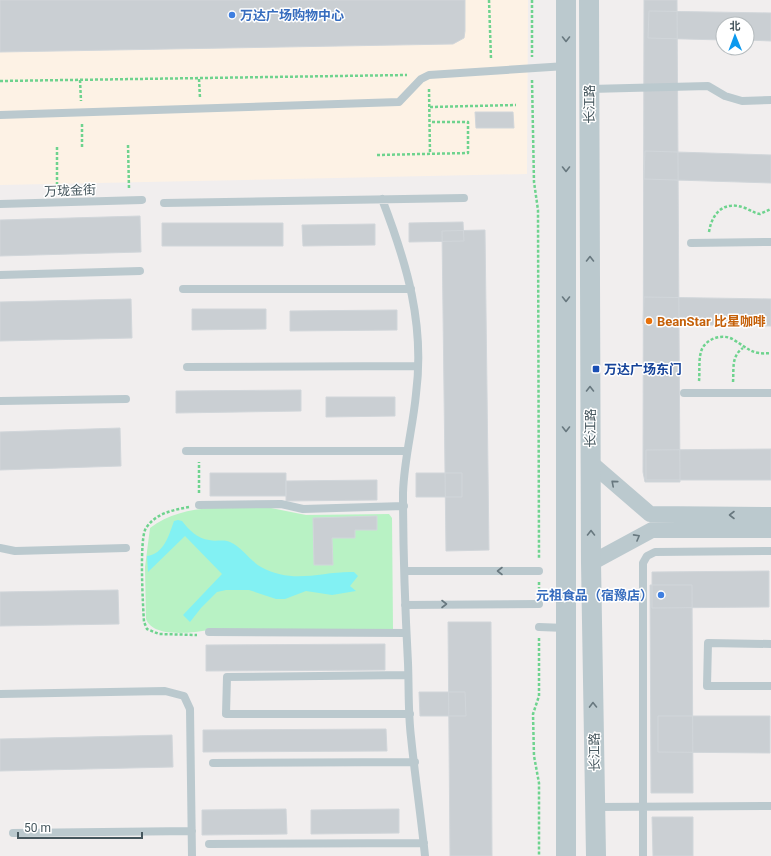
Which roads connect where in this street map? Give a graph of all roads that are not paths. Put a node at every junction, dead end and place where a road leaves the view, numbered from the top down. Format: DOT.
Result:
graph roads {
  1 [pos="566,0"];
  2 [pos="589,0"];
  3 [pos="566,66"];
  4 [pos="589,89"];
  5 [pos="771,100"];
  6 [pos="0,115"];
  7 [pos="464,198"];
  8 [pos="382,199"];
  9 [pos="142,200"];
  10 [pos="164,202"];
  11 [pos="0,204"];
  12 [pos="771,242"];
  13 [pos="691,243"];
  14 [pos="140,271"];
  15 [pos="0,275"];
  16 [pos="183,289"];
  17 [pos="411,289"];
  18 [pos="418,366"];
  19 [pos="187,367"];
  20 [pos="684,393"];
  21 [pos="771,393"];
  22 [pos="126,399"];
  23 [pos="0,401"];
  24 [pos="186,451"];
  25 [pos="406,451"];
  26 [pos="590,463"];
  27 [pos="199,505"];
  28 [pos="404,506"];
  29 [pos="771,515"];
  30 [pos="771,530"];
  31 [pos="0,548"];
  32 [pos="126,548"];
  33 [pos="771,551"];
  34 [pos="591,563"];
  35 [pos="405,571"];
  36 [pos="539,571"];
  37 [pos="539,604"];
  38 [pos="405,605"];
  39 [pos="539,627"];
  40 [pos="566,628"];
  41 [pos="209,632"];
  42 [pos="406,633"];
  43 [pos="771,644"];
  44 [pos="408,674"];
  45 [pos="771,686"];
  46 [pos="0,694"];
  47 [pos="410,714"];
  48 [pos="415,762"];
  49 [pos="214,763"];
  50 [pos="643,806"];
  51 [pos="771,806"];
  52 [pos="595,807"];
  53 [pos="192,832"];
  54 [pos="13,833"];
  55 [pos="424,843"];
  56 [pos="209,844"];
  57 [pos="192,856"];
  58 [pos="425,856"];
  59 [pos="566,856"];
  60 [pos="596,856"];
  61 [pos="643,856"];
  1 -- 3 [label="street, 长江路, one-way"];
  2 -- 4 [label="street, 长江路"];
  3 -- 6 [label="lane"];
  3 -- 40 [label="street, 长江路, one-way"];
  4 -- 5 [label="lane"];
  26 -- 4 [label="street, 长江路, one-way"];
  7 -- 8 [label="lane"];
  8 -- 10 [label="lane"];
  8 -- 17 [label="lane"];
  9 -- 11 [label="lane, 万珑金街"];
  12 -- 13 [label="lane"];
  14 -- 15 [label="lane"];
  16 -- 17 [label="lane"];
  17 -- 18 [label="lane"];
  18 -- 19 [label="lane"];
  18 -- 25 [label="lane"];
  20 -- 21 [label="lane"];
  22 -- 23 [label="lane"];
  24 -- 25 [label="lane"];
  25 -- 28 [label="lane"];
  29 -- 26 [label="street, one-way"];
  34 -- 26 [label="street, 长江路, one-way"];
  27 -- 28 [label="lane"];
  28 -- 35 [label="lane"];
  34 -- 30 [label="street, one-way"];
  31 -- 32 [label="lane"];
  33 -- 50 [label="lane"];
  52 -- 34 [label="street, 长江路, one-way"];
  36 -- 35 [label="lane, one-way"];
  35 -- 38 [label="lane"];
  38 -- 37 [label="lane, one-way"];
  38 -- 42 [label="lane"];
  39 -- 40 [label="lane"];
  40 -- 59 [label="street, 长江路"];
  41 -- 42 [label="lane"];
  42 -- 44 [label="lane"];
  43 -- 45 [label="lane"];
  44 -- 47 [label="lane"];
  44 -- 47 [label="lane"];
  46 -- 53 [label="lane"];
  47 -- 48 [label="lane"];
  48 -- 49 [label="lane"];
  48 -- 55 [label="lane"];
  50 -- 51 [label="lane"];
  50 -- 52 [label="lane"];
  50 -- 61 [label="lane"];
  52 -- 60 [label="street, 长江路"];
  53 -- 54 [label="lane"];
  53 -- 57 [label="lane"];
  55 -- 56 [label="lane"];
  55 -- 58 [label="lane"];
}
